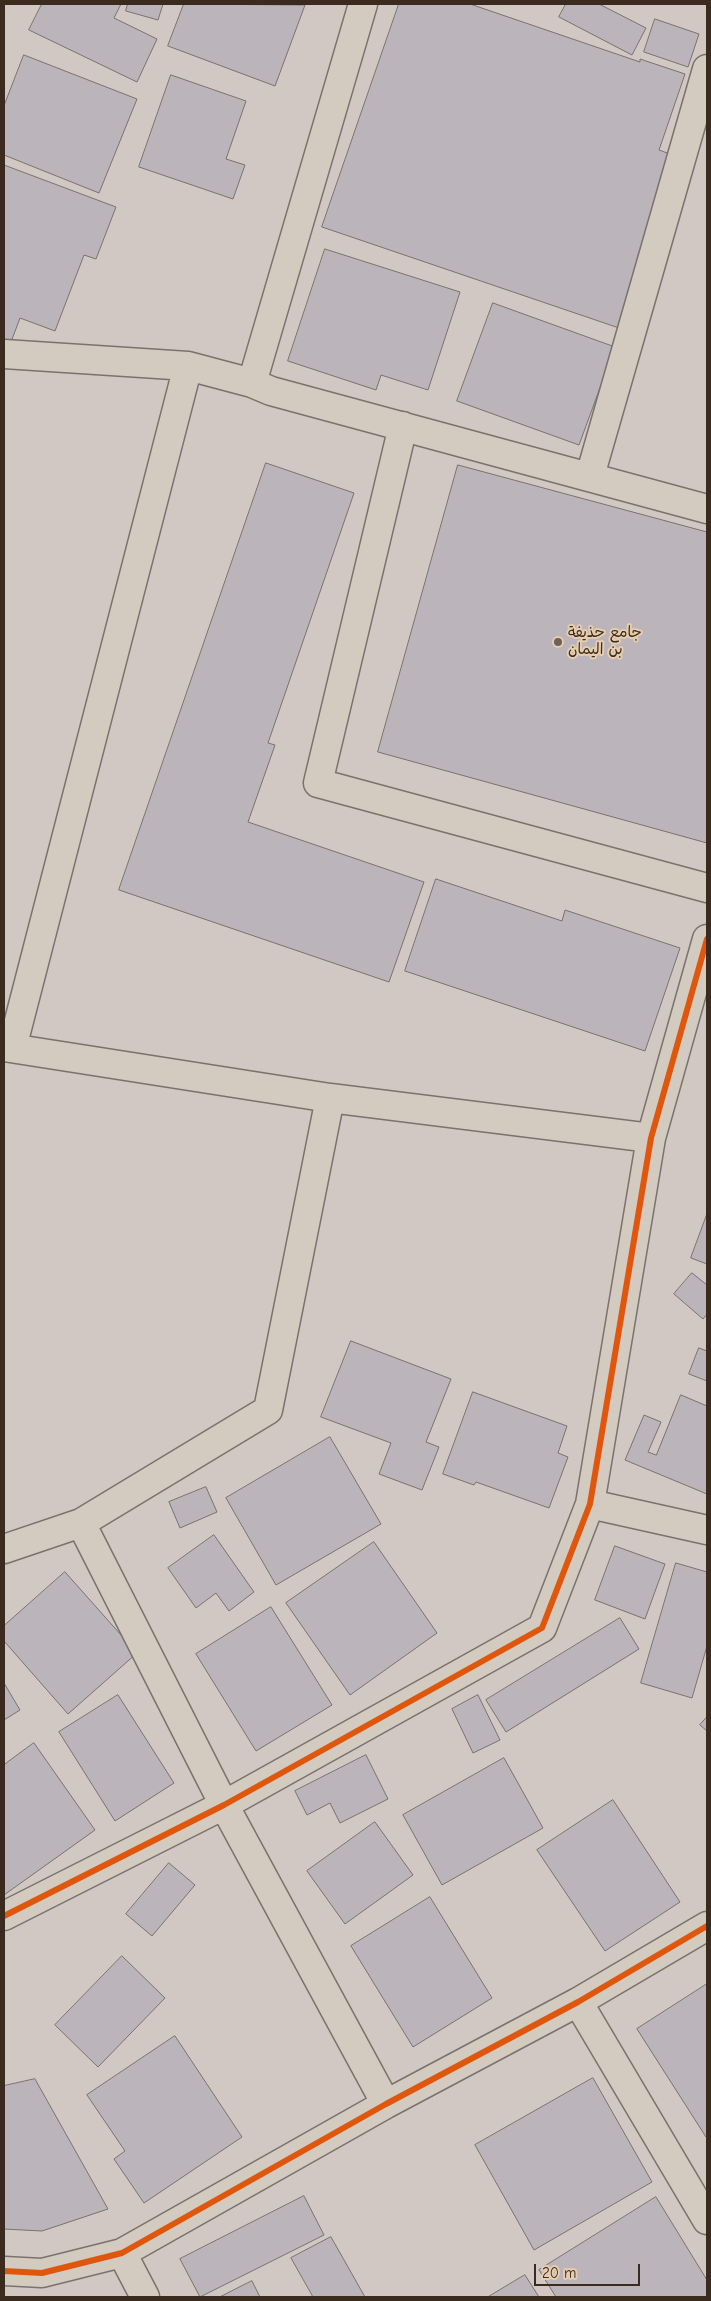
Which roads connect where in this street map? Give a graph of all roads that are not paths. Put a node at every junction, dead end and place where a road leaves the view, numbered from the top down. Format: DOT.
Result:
graph roads {
  1 [pos="363,4"];
  2 [pos="707,69"];
  3 [pos="702,110"];
  4 [pos="4,354"];
  5 [pos="188,366"];
  6 [pos="252,383"];
  7 [pos="403,426"];
  8 [pos="590,476"];
  9 [pos="707,509"];
  10 [pos="707,888"];
  11 [pos="707,939"];
  12 [pos="8,1047"];
  13 [pos="330,1098"];
  14 [pos="651,1138"];
  15 [pos="590,1504"];
  16 [pos="81,1523"];
  17 [pos="707,1530"];
  18 [pos="4,1549"];
  19 [pos="224,1805"];
  20 [pos="4,1916"];
  21 [pos="707,1926"];
  22 [pos="578,2002"];
  23 [pos="386,2104"];
  24 [pos="707,2220"];
  25 [pos="122,2253"];
  26 [pos="4,2271"];
  27 [pos="145,2297"];
  1 -- 6 [label="street"];
  2 -- 3 [label="street"];
  3 -- 8 [label="street"];
  4 -- 5 [label="street"];
  5 -- 6 [label="street"];
  5 -- 12 [label="street"];
  6 -- 7 [label="street"];
  7 -- 8 [label="street"];
  7 -- 10 [label="street"];
  8 -- 9 [label="street"];
  11 -- 14 [label="street"];
  12 -- 13 [label="street"];
  13 -- 14 [label="street"];
  13 -- 16 [label="street"];
  14 -- 15 [label="street"];
  15 -- 17 [label="street"];
  15 -- 19 [label="street"];
  16 -- 18 [label="street"];
  16 -- 19 [label="street"];
  19 -- 20 [label="street"];
  19 -- 23 [label="street"];
  21 -- 22 [label="street"];
  22 -- 23 [label="street"];
  22 -- 24 [label="street"];
  23 -- 25 [label="street"];
  25 -- 26 [label="street"];
  25 -- 27 [label="street"];
}
